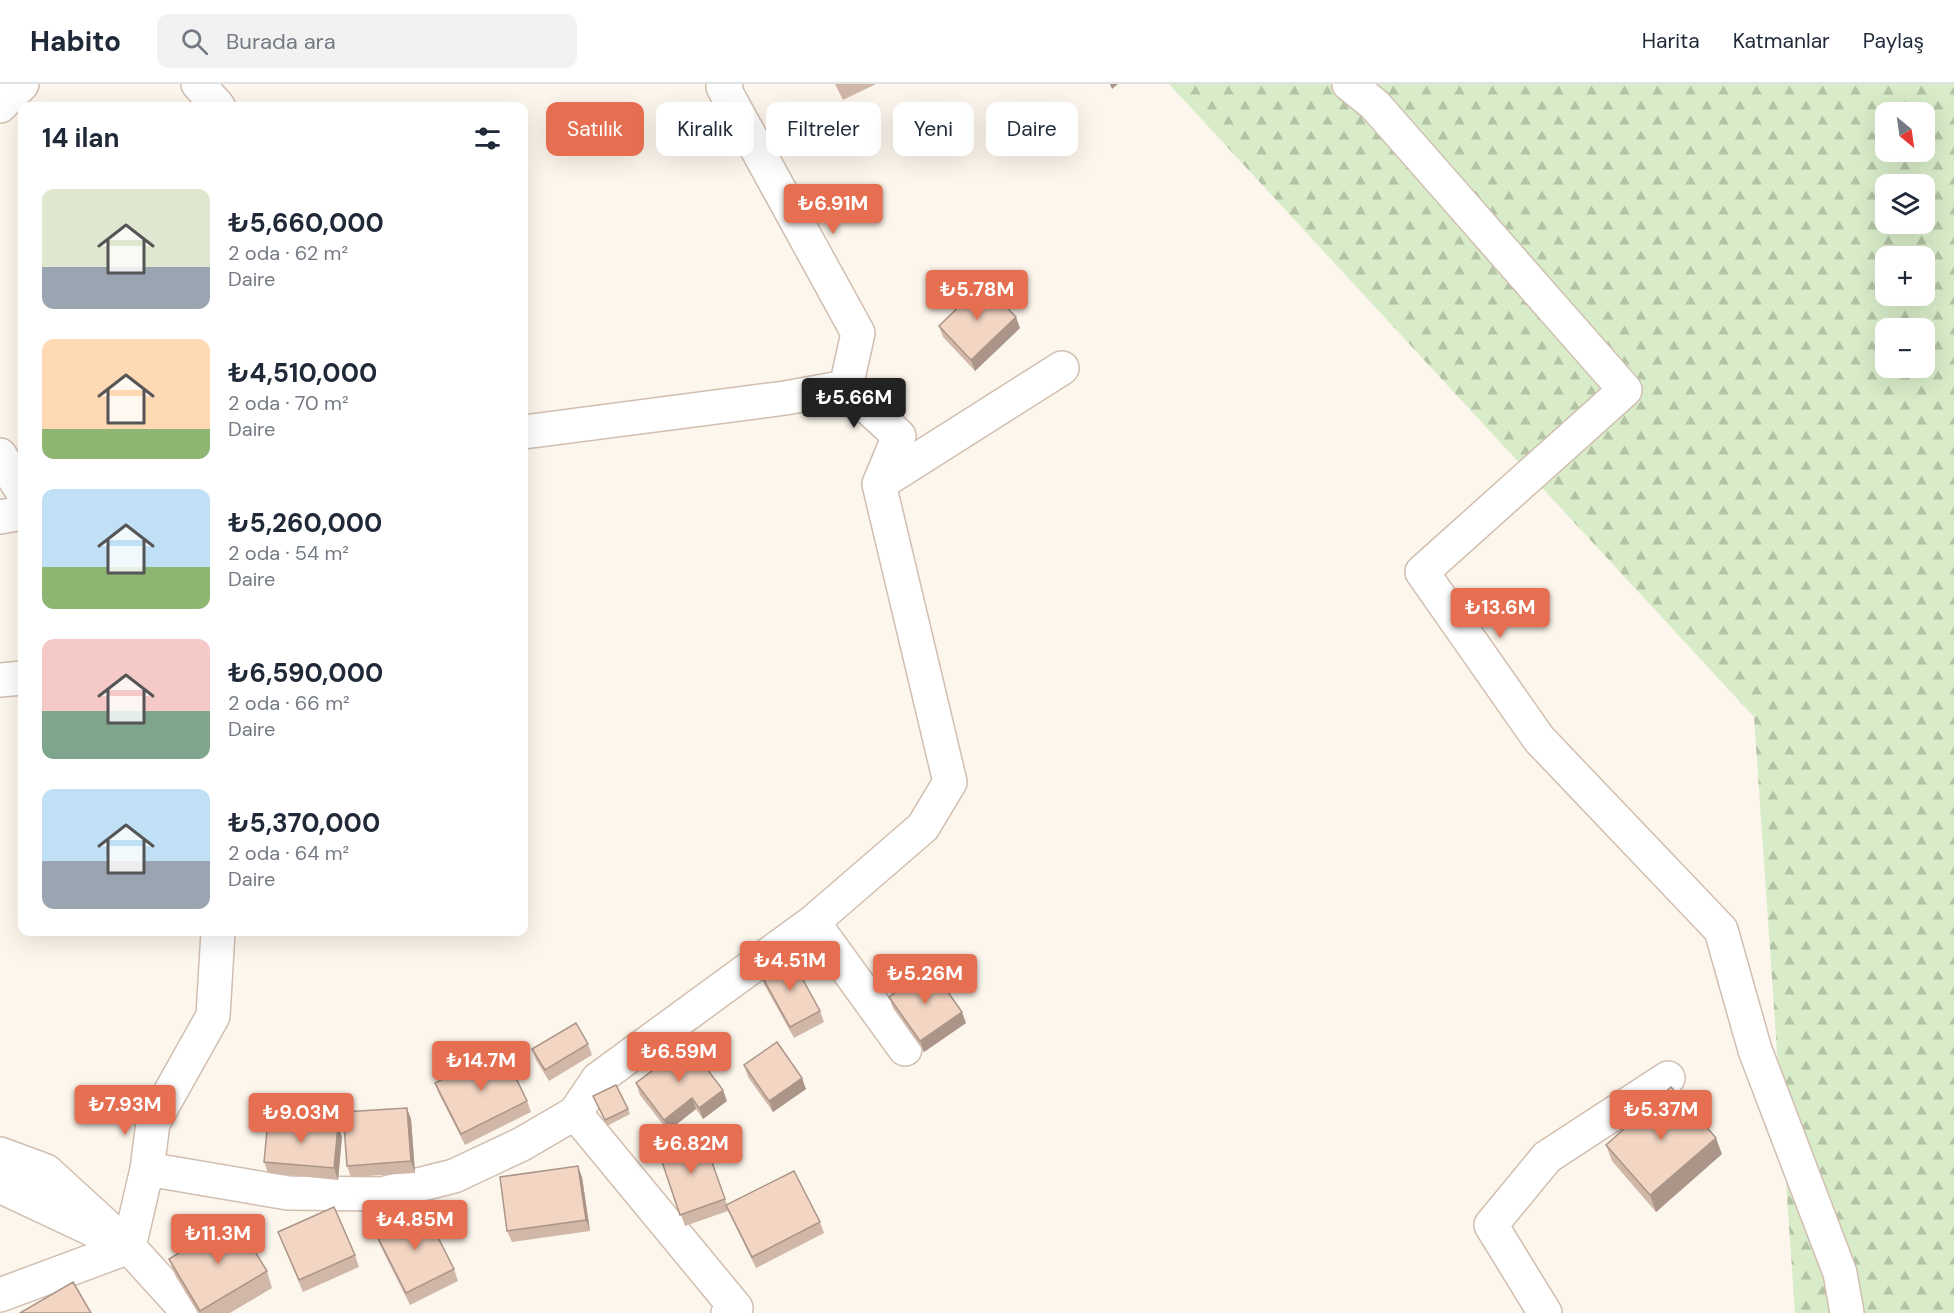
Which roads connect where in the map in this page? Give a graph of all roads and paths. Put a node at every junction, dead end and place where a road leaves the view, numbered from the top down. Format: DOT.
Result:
graph roads {
  1 [pos="22,84"];
  2 [pos="198,84"];
  3 [pos="726,84"];
  4 [pos="1349,84"];
  5 [pos="214,102"];
  6 [pos="0,106"];
  7 [pos="1062,368"];
  8 [pos="846,387"];
  9 [pos="528,431"];
  10 [pos="0,455"];
  11 [pos="18,484"];
  12 [pos="879,484"];
  13 [pos="18,514"];
  14 [pos="0,517"];
  15 [pos="18,678"];
  16 [pos="0,680"];
  17 [pos="813,922"];
  18 [pos="218,936"];
  19 [pos="905,1049"];
  20 [pos="1668,1078"];
  21 [pos="574,1113"];
  22 [pos="0,1154"];
  23 [pos="147,1169"];
  24 [pos="0,1186"];
  25 [pos="129,1247"];
  26 [pos="0,1295"];
  27 [pos="734,1311"];
  28 [pos="189,1313"];
  29 [pos="1545,1313"];
  30 [pos="1847,1313"];
  1 -- 6 [label="street"];
  2 -- 5 [label="street"];
  3 -- 8 [label="street"];
  4 -- 30 [label="street"];
  7 -- 12 [label="street"];
  8 -- 9 [label="street"];
  8 -- 12 [label="street"];
  10 -- 11 [label="street"];
  12 -- 17 [label="street"];
  13 -- 14 [label="street"];
  15 -- 16 [label="street"];
  17 -- 19 [label="street"];
  17 -- 21 [label="street"];
  18 -- 23 [label="street"];
  20 -- 29 [label="street"];
  21 -- 23 [label="street"];
  21 -- 27 [label="street"];
  22 -- 25 [label="street"];
  23 -- 25 [label="street"];
  24 -- 25 [label="street"];
  25 -- 26 [label="street"];
  25 -- 28 [label="street"];
}
